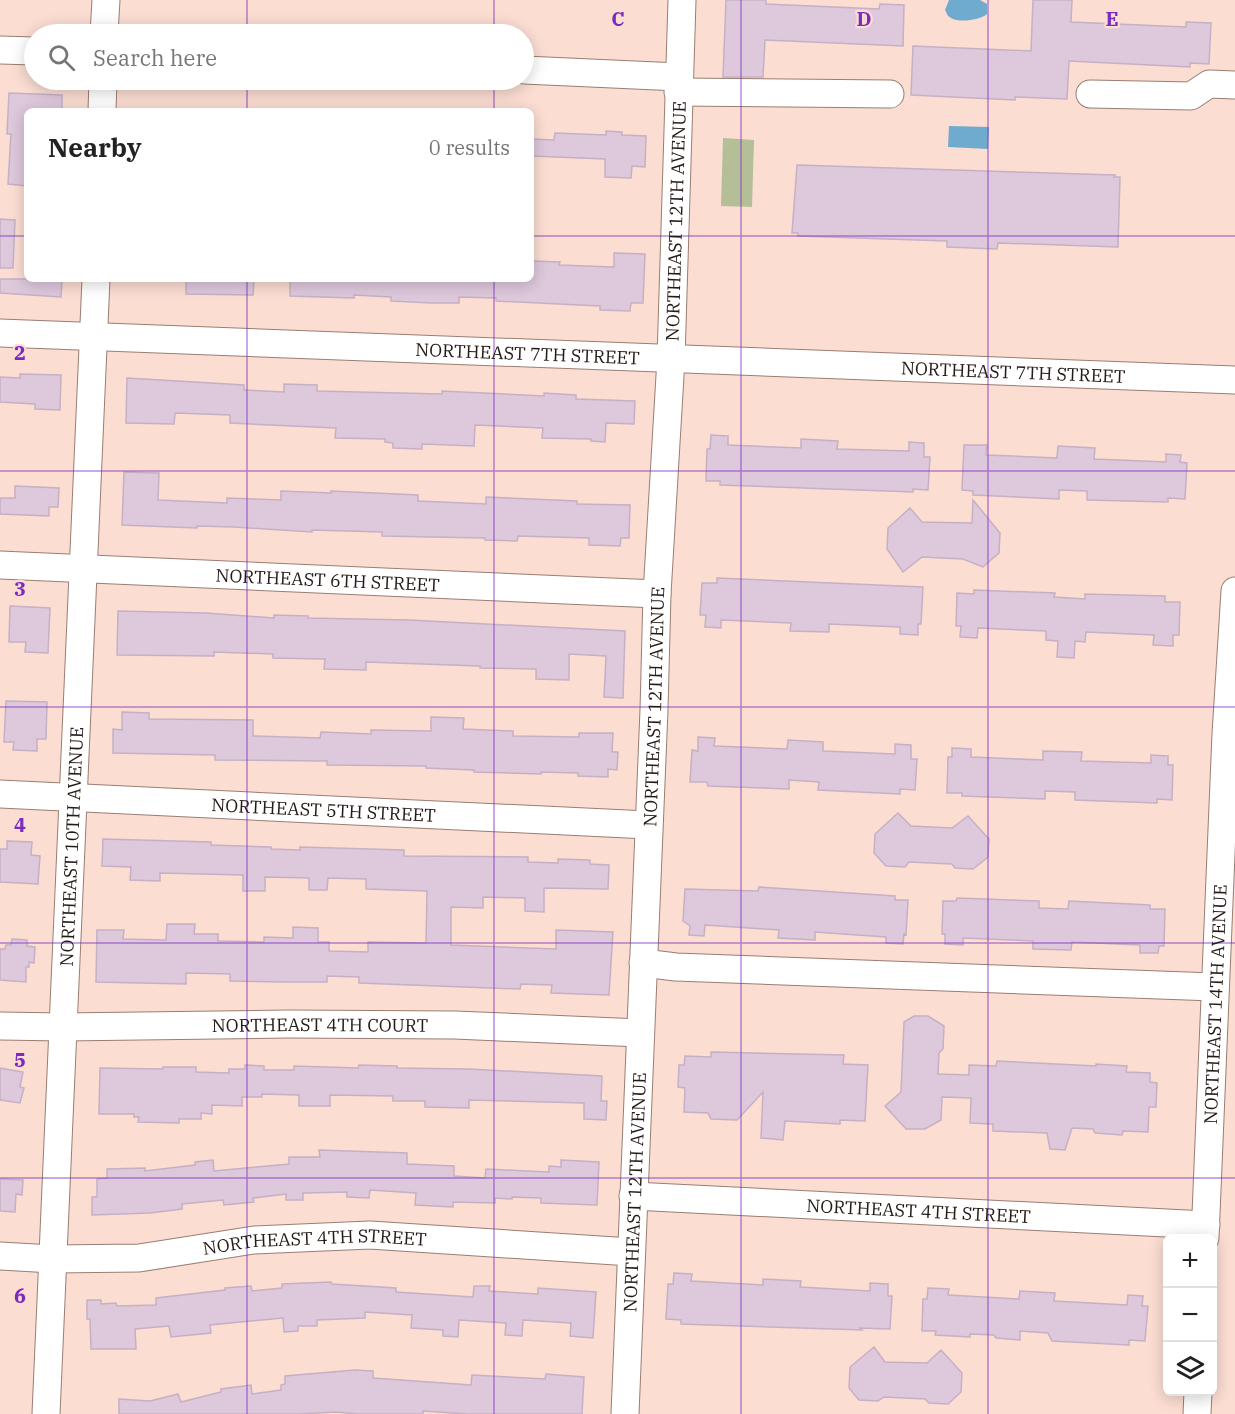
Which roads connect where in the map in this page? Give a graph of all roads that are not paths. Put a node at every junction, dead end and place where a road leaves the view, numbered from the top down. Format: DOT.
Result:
graph roads {
  1 [pos="106,0"];
  2 [pos="682,0"];
  3 [pos="105,24"];
  4 [pos="0,50"];
  5 [pos="24,51"];
  6 [pos="534,71"];
  7 [pos="679,84"];
  8 [pos="1235,85"];
  9 [pos="103,90"];
  10 [pos="890,94"];
  11 [pos="1090,94"];
  12 [pos="102,108"];
  13 [pos="96,282"];
  14 [pos="0,333"];
  15 [pos="94,337"];
  16 [pos="671,359"];
  17 [pos="1235,380"];
  18 [pos="0,565"];
  19 [pos="84,568"];
  20 [pos="1235,591"];
  21 [pos="657,594"];
  22 [pos="0,794"];
  23 [pos="73,797"];
  24 [pos="648,825"];
  25 [pos="643,963"];
  26 [pos="1214,987"];
  27 [pos="0,1026"];
  28 [pos="63,1027"];
  29 [pos="640,1033"];
  30 [pos="633,1196"];
  31 [pos="1206,1232"];
  32 [pos="631,1252"];
  33 [pos="0,1256"];
  34 [pos="53,1259"];
  35 [pos="1198,1396"];
  36 [pos="46,1414"];
  37 [pos="625,1414"];
  38 [pos="1197,1414"];
  1 -- 3 [label="street"];
  2 -- 7 [label="street, NORTHEAST 12TH AVENUE"];
  4 -- 5 [label="street"];
  6 -- 7 [label="street"];
  7 -- 10 [label="street"];
  7 -- 16 [label="street, NORTHEAST 12TH AVENUE"];
  8 -- 11 [label="street"];
  9 -- 12 [label="street"];
  13 -- 15 [label="street, NORTHEAST 10TH AVENUE"];
  14 -- 15 [label="street, NORTHEAST 7TH STREET"];
  15 -- 16 [label="street, NORTHEAST 7TH STREET"];
  15 -- 19 [label="street, NORTHEAST 10TH AVENUE"];
  16 -- 17 [label="street, NORTHEAST 7TH STREET"];
  16 -- 21 [label="street, NORTHEAST 12TH AVENUE"];
  18 -- 19 [label="street, NORTHEAST 6TH STREET"];
  19 -- 21 [label="street, NORTHEAST 6TH STREET"];
  19 -- 23 [label="street, NORTHEAST 10TH AVENUE"];
  20 -- 26 [label="street, NORTHEAST 14TH AVENUE"];
  21 -- 24 [label="street, NORTHEAST 12TH AVENUE"];
  22 -- 23 [label="street, NORTHEAST 5TH STREET"];
  23 -- 24 [label="street, NORTHEAST 5TH STREET"];
  23 -- 28 [label="street, NORTHEAST 10TH AVENUE"];
  24 -- 25 [label="street, NORTHEAST 12TH AVENUE"];
  25 -- 26 [label="street"];
  25 -- 29 [label="street, NORTHEAST 12TH AVENUE"];
  26 -- 31 [label="street, NORTHEAST 14TH AVENUE"];
  27 -- 28 [label="street, NORTHEAST 4TH COURT"];
  28 -- 29 [label="street, NORTHEAST 4TH COURT"];
  28 -- 34 [label="street, NORTHEAST 10TH AVENUE"];
  29 -- 30 [label="street, NORTHEAST 12TH AVENUE"];
  30 -- 31 [label="street, NORTHEAST 4TH STREET"];
  30 -- 32 [label="street, NORTHEAST 12TH AVENUE"];
  32 -- 34 [label="street, NORTHEAST 4TH STREET"];
  32 -- 37 [label="street, NORTHEAST 12TH AVENUE"];
  33 -- 34 [label="street, NORTHEAST 4TH STREET"];
  34 -- 36 [label="street, NORTHEAST 10TH AVENUE"];
  35 -- 38 [label="street"];
}
